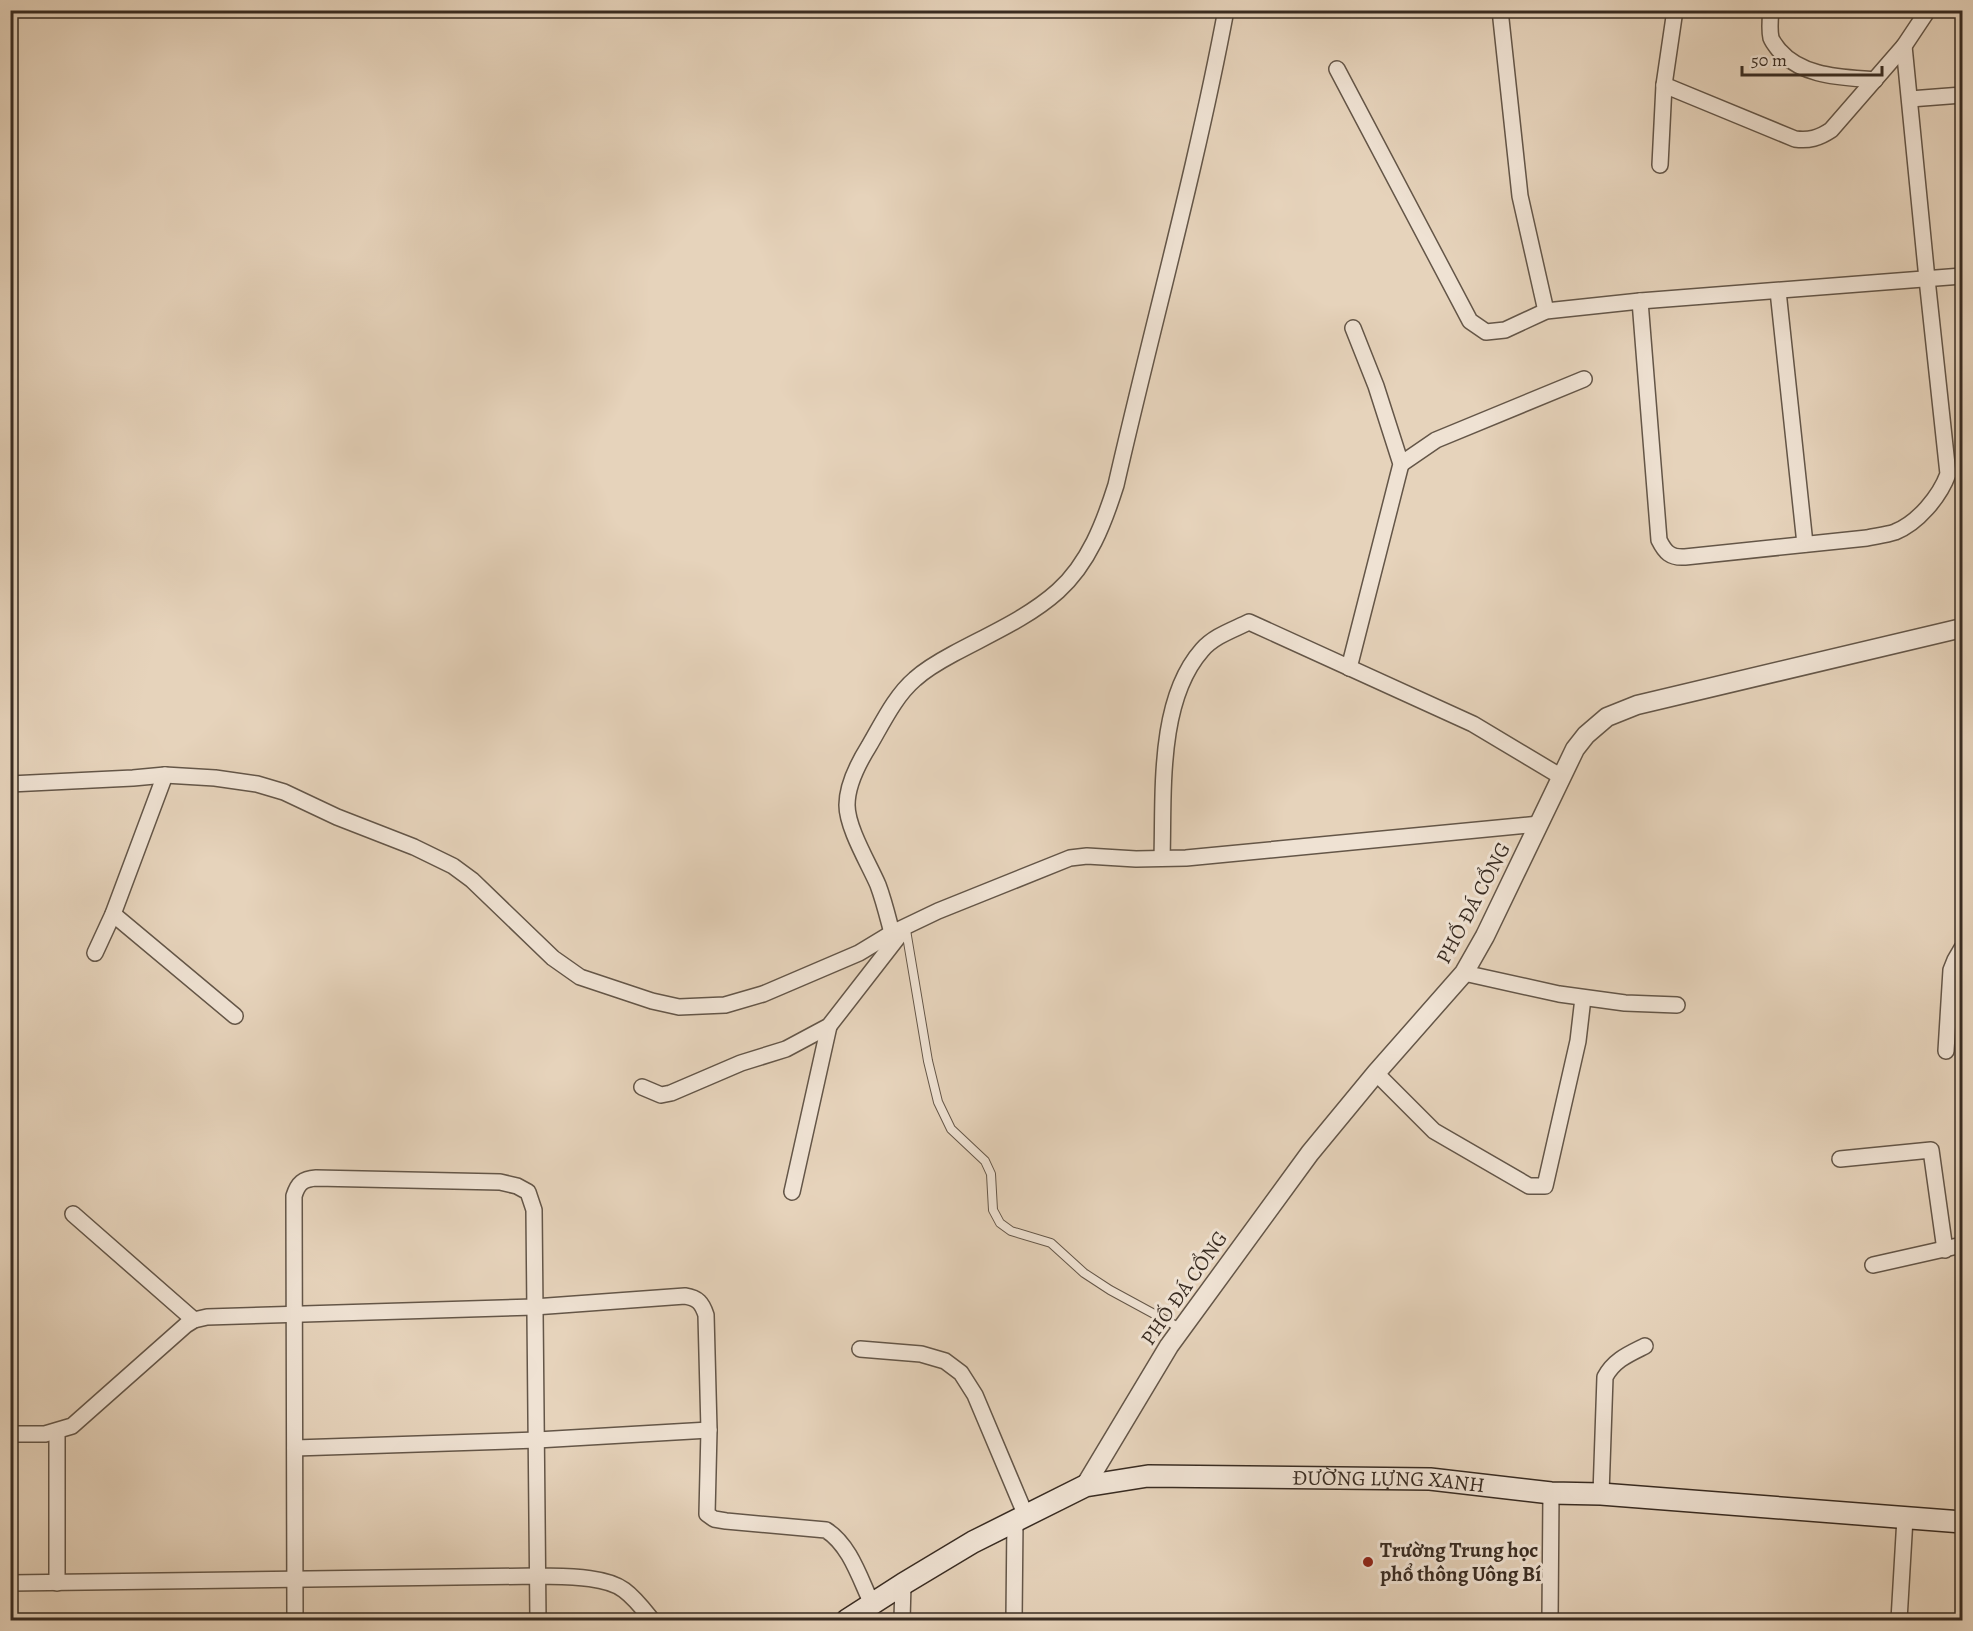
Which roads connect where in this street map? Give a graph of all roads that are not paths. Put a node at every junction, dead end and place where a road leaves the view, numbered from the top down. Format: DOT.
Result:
graph roads {
  1 [pos="1226,10"];
  2 [pos="1500,10"];
  3 [pos="1675,10"];
  4 [pos="1772,10"];
  5 [pos="1928,10"];
  6 [pos="1905,46"];
  7 [pos="1337,69"];
  8 [pos="1875,80"];
  9 [pos="1664,85"];
  10 [pos="1962,95"];
  11 [pos="1910,99"];
  12 [pos="1660,165"];
  13 [pos="1962,276"];
  14 [pos="1927,279"];
  15 [pos="1778,291"];
  16 [pos="1640,302"];
  17 [pos="1546,311"];
  18 [pos="1353,328"];
  19 [pos="1584,379"];
  20 [pos="1401,464"];
  21 [pos="1805,544"];
  22 [pos="1962,628"];
  23 [pos="1349,668"];
  24 [pos="165,775"];
  25 [pos="1560,776"];
  26 [pos="10,784"];
  27 [pos="1539,824"];
  28 [pos="1162,858"];
  29 [pos="113,914"];
  30 [pos="899,930"];
  31 [pos="1962,948"];
  32 [pos="95,953"];
  33 [pos="1464,973"];
  34 [pos="1583,998"];
  35 [pos="1677,1005"];
  36 [pos="235,1016"];
  37 [pos="829,1026"];
  38 [pos="1946,1051"];
  39 [pos="1376,1072"];
  40 [pos="642,1087"];
  41 [pos="1840,1158"];
  42 [pos="792,1192"];
  43 [pos="73,1214"];
  44 [pos="1962,1245"];
  45 [pos="1945,1250"];
  46 [pos="1873,1265"];
  47 [pos="534,1307"];
  48 [pos="295,1314"];
  49 [pos="194,1320"];
  50 [pos="1181,1329"];
  51 [pos="1645,1346"];
  52 [pos="860,1349"];
  53 [pos="709,1430"];
  54 [pos="57,1432"];
  55 [pos="10,1434"];
  56 [pos="537,1440"];
  57 [pos="295,1448"];
  58 [pos="1085,1486"];
  59 [pos="1551,1493"];
  60 [pos="1601,1494"];
  61 [pos="1021,1518"];
  62 [pos="1905,1518"];
  63 [pos="1962,1522"];
  64 [pos="537,1576"];
  65 [pos="295,1579"];
  66 [pos="10,1583"];
  67 [pos="57,1583"];
  68 [pos="903,1584"];
  69 [pos="872,1604"];
  70 [pos="295,1620"];
  71 [pos="538,1620"];
  72 [pos="652,1620"];
  73 [pos="847,1620"];
  74 [pos="902,1620"];
  75 [pos="1014,1620"];
  76 [pos="1550,1620"];
  77 [pos="1899,1620"];
  1 -- 30 [label="street"];
  2 -- 17 [label="street"];
  3 -- 9 [label="street"];
  4 -- 8 [label="street"];
  5 -- 6 [label="street"];
  6 -- 8 [label="street"];
  6 -- 11 [label="street"];
  7 -- 17 [label="street"];
  8 -- 9 [label="street"];
  9 -- 12 [label="street"];
  10 -- 11 [label="street"];
  11 -- 14 [label="street"];
  13 -- 14 [label="street"];
  14 -- 15 [label="street"];
  14 -- 21 [label="street"];
  15 -- 16 [label="street"];
  15 -- 21 [label="street"];
  16 -- 17 [label="street"];
  16 -- 21 [label="street"];
  18 -- 20 [label="street"];
  19 -- 20 [label="street"];
  20 -- 23 [label="street"];
  22 -- 25 [label="street, PHỐ ĐÁ CỔNG"];
  23 -- 25 [label="street"];
  23 -- 28 [label="street"];
  24 -- 26 [label="street"];
  24 -- 29 [label="street"];
  24 -- 30 [label="street"];
  25 -- 27 [label="street, PHỐ ĐÁ CỔNG"];
  27 -- 28 [label="street"];
  27 -- 33 [label="street, PHỐ ĐÁ CỔNG"];
  28 -- 30 [label="street"];
  29 -- 32 [label="street"];
  29 -- 36 [label="street"];
  30 -- 37 [label="street"];
  30 -- 50 [label="lane"];
  31 -- 38 [label="street"];
  33 -- 34 [label="street"];
  33 -- 39 [label="street, PHỐ ĐÁ CỔNG"];
  34 -- 35 [label="street"];
  34 -- 39 [label="street"];
  37 -- 40 [label="street"];
  37 -- 42 [label="street"];
  39 -- 50 [label="street, PHỐ ĐÁ CỔNG"];
  41 -- 45 [label="street"];
  43 -- 49 [label="street"];
  44 -- 45 [label="street"];
  45 -- 46 [label="street"];
  47 -- 48 [label="street"];
  47 -- 48 [label="street"];
  47 -- 53 [label="street"];
  47 -- 56 [label="street"];
  48 -- 49 [label="street"];
  48 -- 57 [label="street"];
  49 -- 54 [label="street"];
  50 -- 58 [label="street, PHỐ ĐÁ CỔNG"];
  51 -- 60 [label="street"];
  52 -- 61 [label="street"];
  53 -- 56 [label="street"];
  53 -- 69 [label="street"];
  54 -- 55 [label="street"];
  54 -- 67 [label="street"];
  56 -- 57 [label="street"];
  56 -- 64 [label="street"];
  57 -- 65 [label="street"];
  58 -- 59 [label="main road, ĐƯỜNG LỰNG XANH"];
  58 -- 61 [label="main road, ĐƯỜNG LỰNG XANH"];
  59 -- 60 [label="main road, ĐƯỜNG LỰNG XANH"];
  59 -- 76 [label="street"];
  60 -- 62 [label="main road, ĐƯỜNG LỰNG XANH"];
  61 -- 68 [label="main road, ĐƯỜNG LỰNG XANH"];
  61 -- 75 [label="street"];
  62 -- 63 [label="main road, ĐƯỜNG LỰNG XANH"];
  62 -- 77 [label="street"];
  64 -- 65 [label="street"];
  64 -- 71 [label="street"];
  64 -- 72 [label="street"];
  65 -- 67 [label="street"];
  65 -- 70 [label="street"];
  66 -- 67 [label="street"];
  68 -- 69 [label="main road, ĐƯỜNG LỰNG XANH"];
  68 -- 74 [label="street"];
  69 -- 73 [label="main road, ĐƯỜNG LỰNG XANH"];
}
